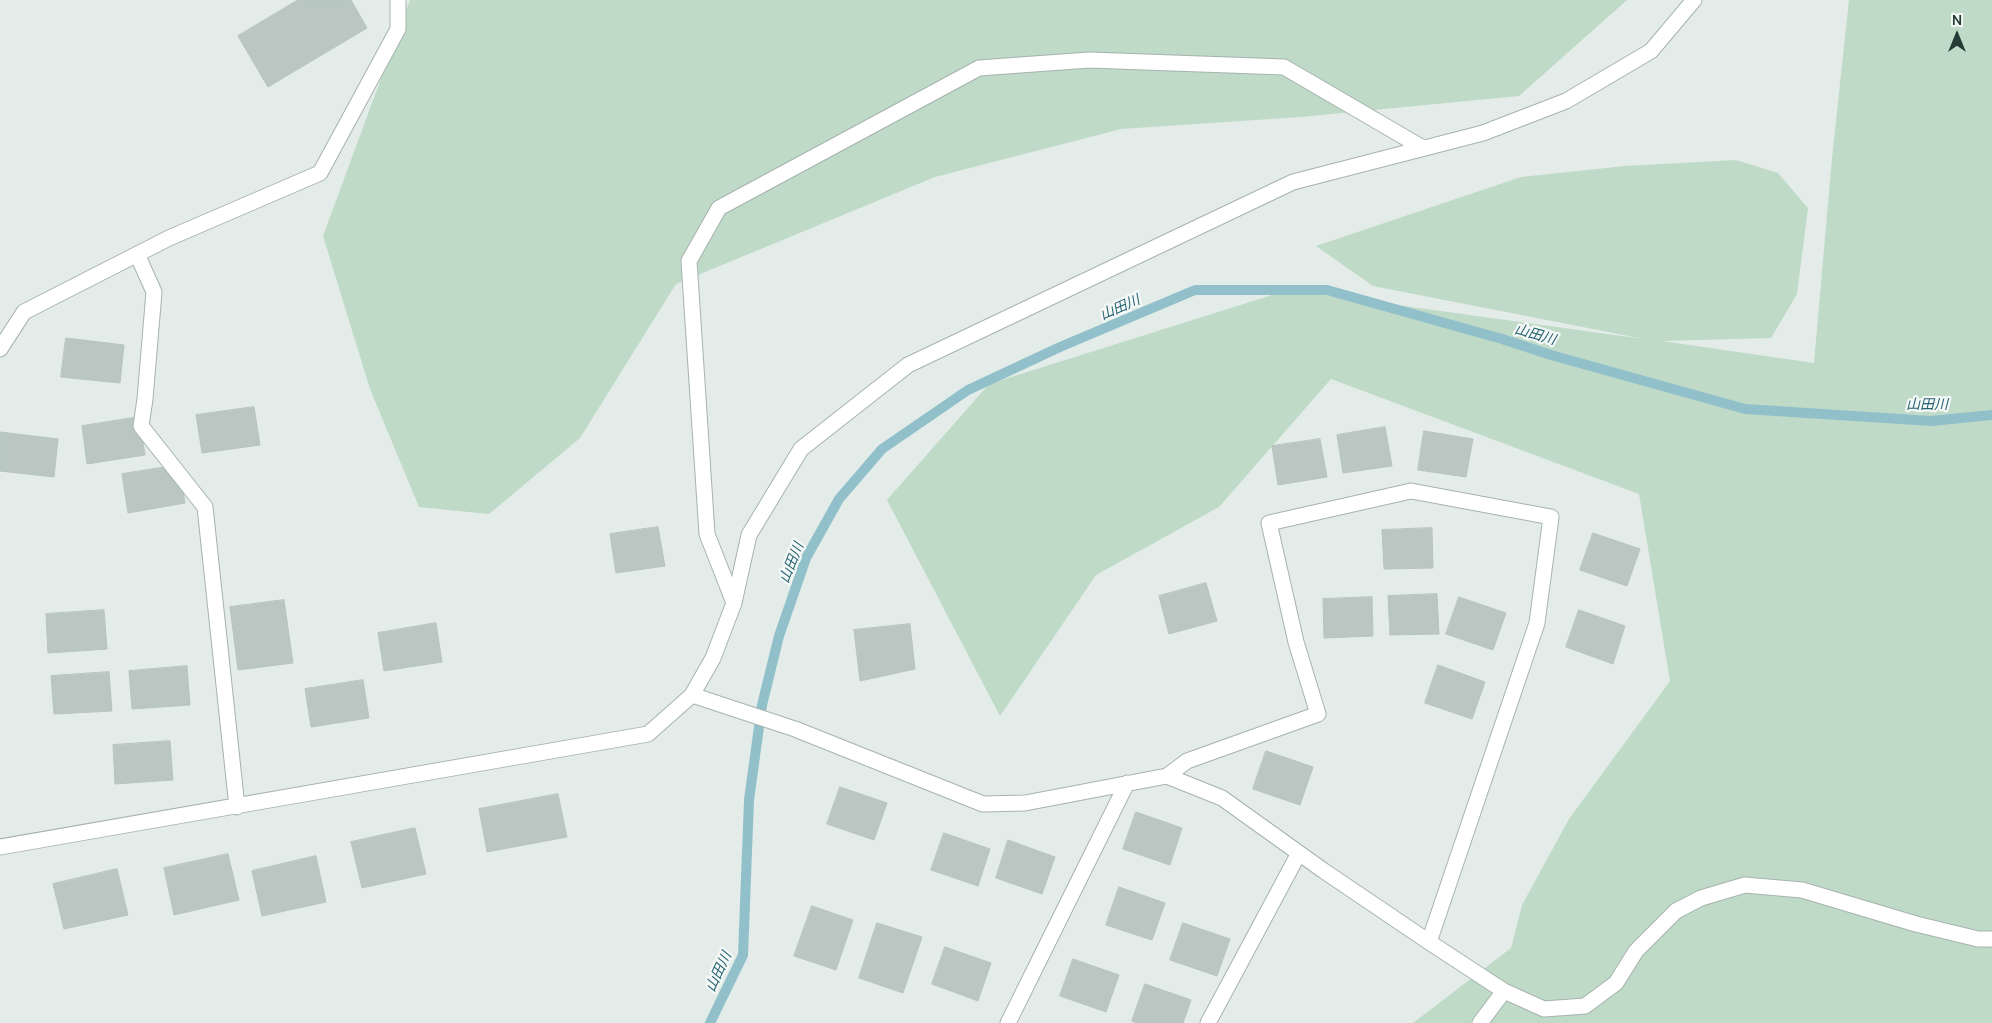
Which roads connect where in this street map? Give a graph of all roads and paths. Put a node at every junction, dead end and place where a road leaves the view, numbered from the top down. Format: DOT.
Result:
graph roads {
  1 [pos="398,0"];
  2 [pos="1694,0"];
  3 [pos="1422,148"];
  4 [pos="137,254"];
  5 [pos="0,349"];
  6 [pos="734,603"];
  7 [pos="692,694"];
  8 [pos="1167,776"];
  9 [pos="1127,784"];
  10 [pos="237,807"];
  11 [pos="0,847"];
  12 [pos="1298,853"];
  13 [pos="1992,939"];
  14 [pos="1429,942"];
  15 [pos="1504,991"];
  16 [pos="1009,1023"];
  17 [pos="1208,1023"];
  18 [pos="1480,1023"];
  1 -- 4 [label="street"];
  2 -- 3 [label="street"];
  3 -- 6 [label="street"];
  3 -- 6 [label="street"];
  4 -- 5 [label="street"];
  4 -- 10 [label="street"];
  6 -- 7 [label="street"];
  7 -- 9 [label="street"];
  7 -- 10 [label="street"];
  8 -- 9 [label="street"];
  8 -- 12 [label="street"];
  8 -- 14 [label="street"];
  9 -- 16 [label="street"];
  10 -- 11 [label="street"];
  12 -- 14 [label="street"];
  12 -- 17 [label="street"];
  13 -- 15 [label="street"];
  14 -- 15 [label="street"];
  15 -- 18 [label="street"];
}
